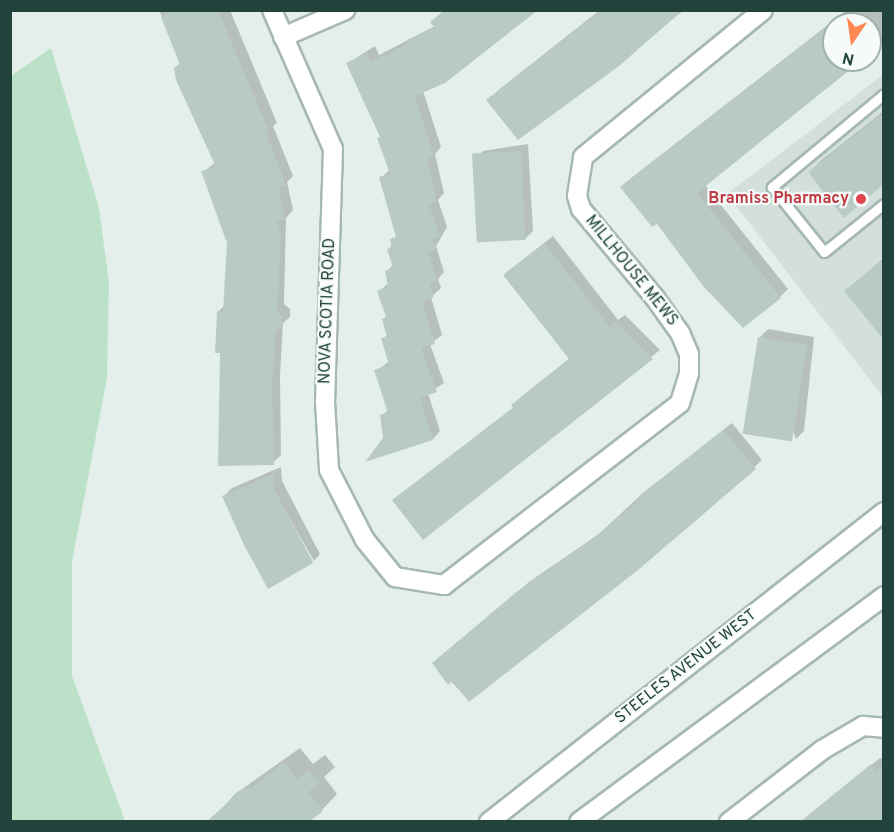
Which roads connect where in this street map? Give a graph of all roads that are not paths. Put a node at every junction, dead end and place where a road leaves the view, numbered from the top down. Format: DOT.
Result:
graph roads {
  1 [pos="272,10"];
  2 [pos="345,10"];
  3 [pos="764,10"];
  4 [pos="283,37"];
  5 [pos="884,94"];
  6 [pos="883,205"];
  7 [pos="884,512"];
  8 [pos="421,584"];
  9 [pos="884,596"];
  10 [pos="884,728"];
  11 [pos="489,822"];
  12 [pos="579,822"];
  13 [pos="729,822"];
  1 -- 4 [label="street, NOVA SCOTIA ROAD"];
  2 -- 4 [label="street"];
  3 -- 8 [label="street, MILLHOUSE MEWS"];
  4 -- 8 [label="street, NOVA SCOTIA ROAD"];
  5 -- 6 [label="lane"];
  7 -- 11 [label="street, STEELES AVENUE WEST"];
  9 -- 12 [label="street"];
  10 -- 13 [label="street"];
}
